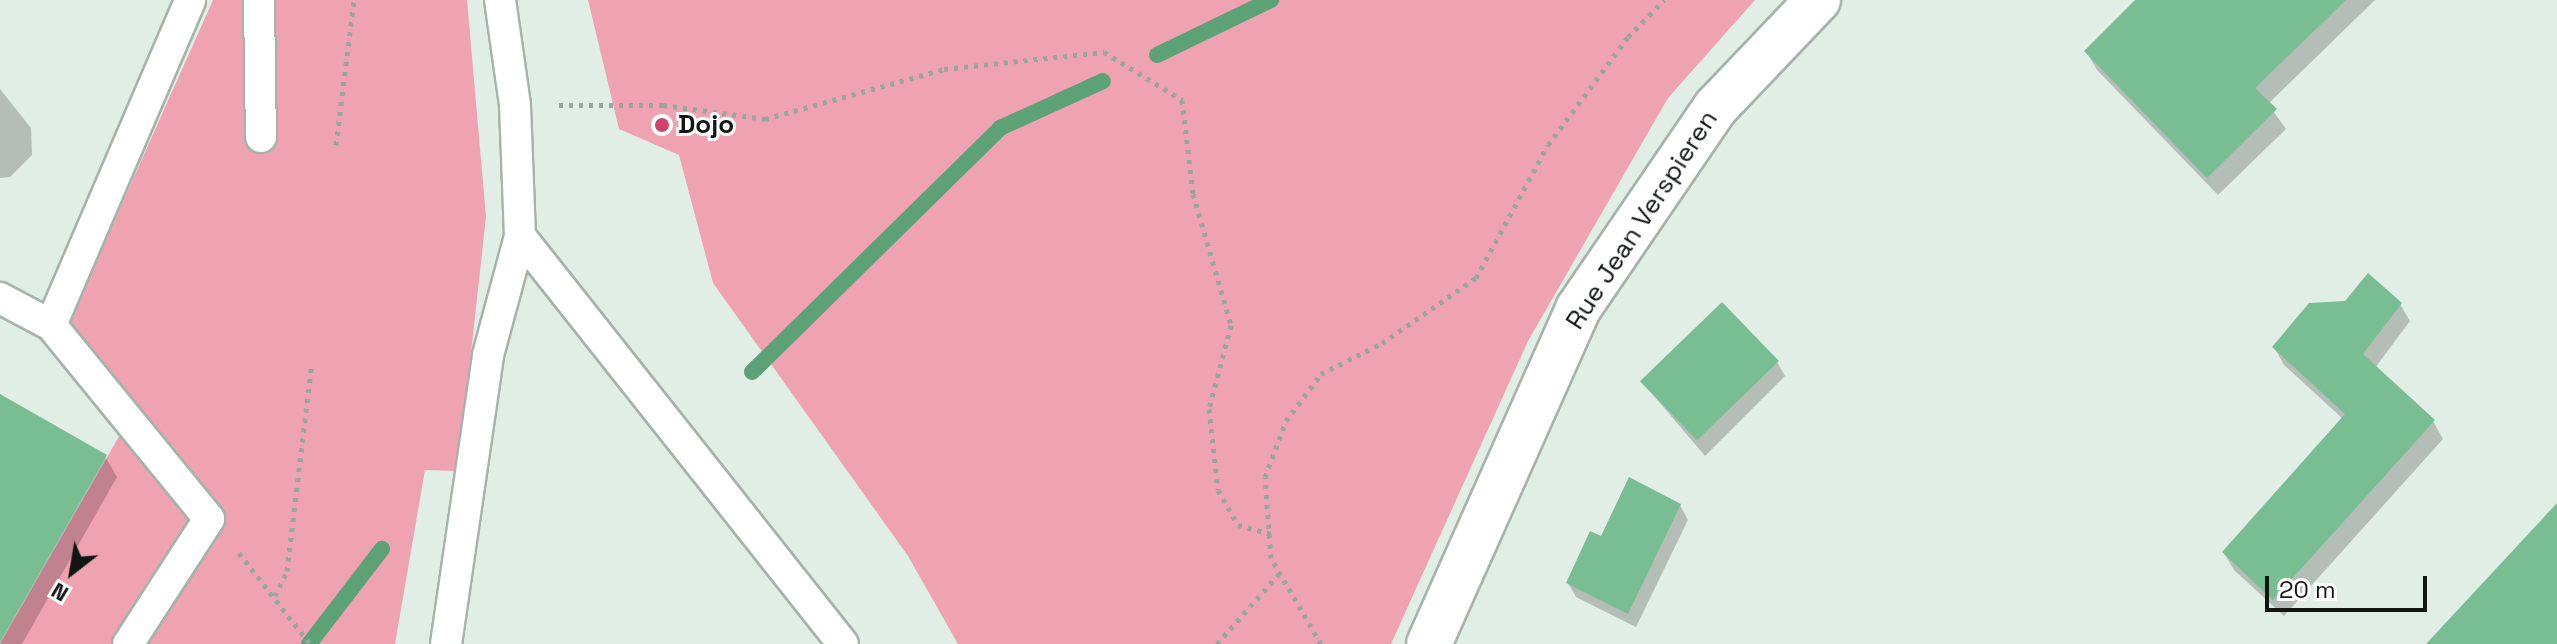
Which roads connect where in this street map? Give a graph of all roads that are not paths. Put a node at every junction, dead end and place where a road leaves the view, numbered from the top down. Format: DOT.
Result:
graph roads {
  1 [pos="190,0"];
  2 [pos="259,0"];
  3 [pos="500,0"];
  4 [pos="1818,0"];
  5 [pos="261,137"];
  6 [pos="520,236"];
  7 [pos="0,298"];
  8 [pos="51,325"];
  9 [pos="128,644"];
  10 [pos="446,644"];
  11 [pos="843,644"];
  12 [pos="1429,644"];
  1 -- 8 [label="lane"];
  2 -- 5 [label="lane"];
  3 -- 6 [label="lane"];
  4 -- 12 [label="street, Rue Jean Verspieren"];
  6 -- 10 [label="lane"];
  6 -- 11 [label="lane"];
  7 -- 8 [label="lane"];
  8 -- 9 [label="lane"];
}
